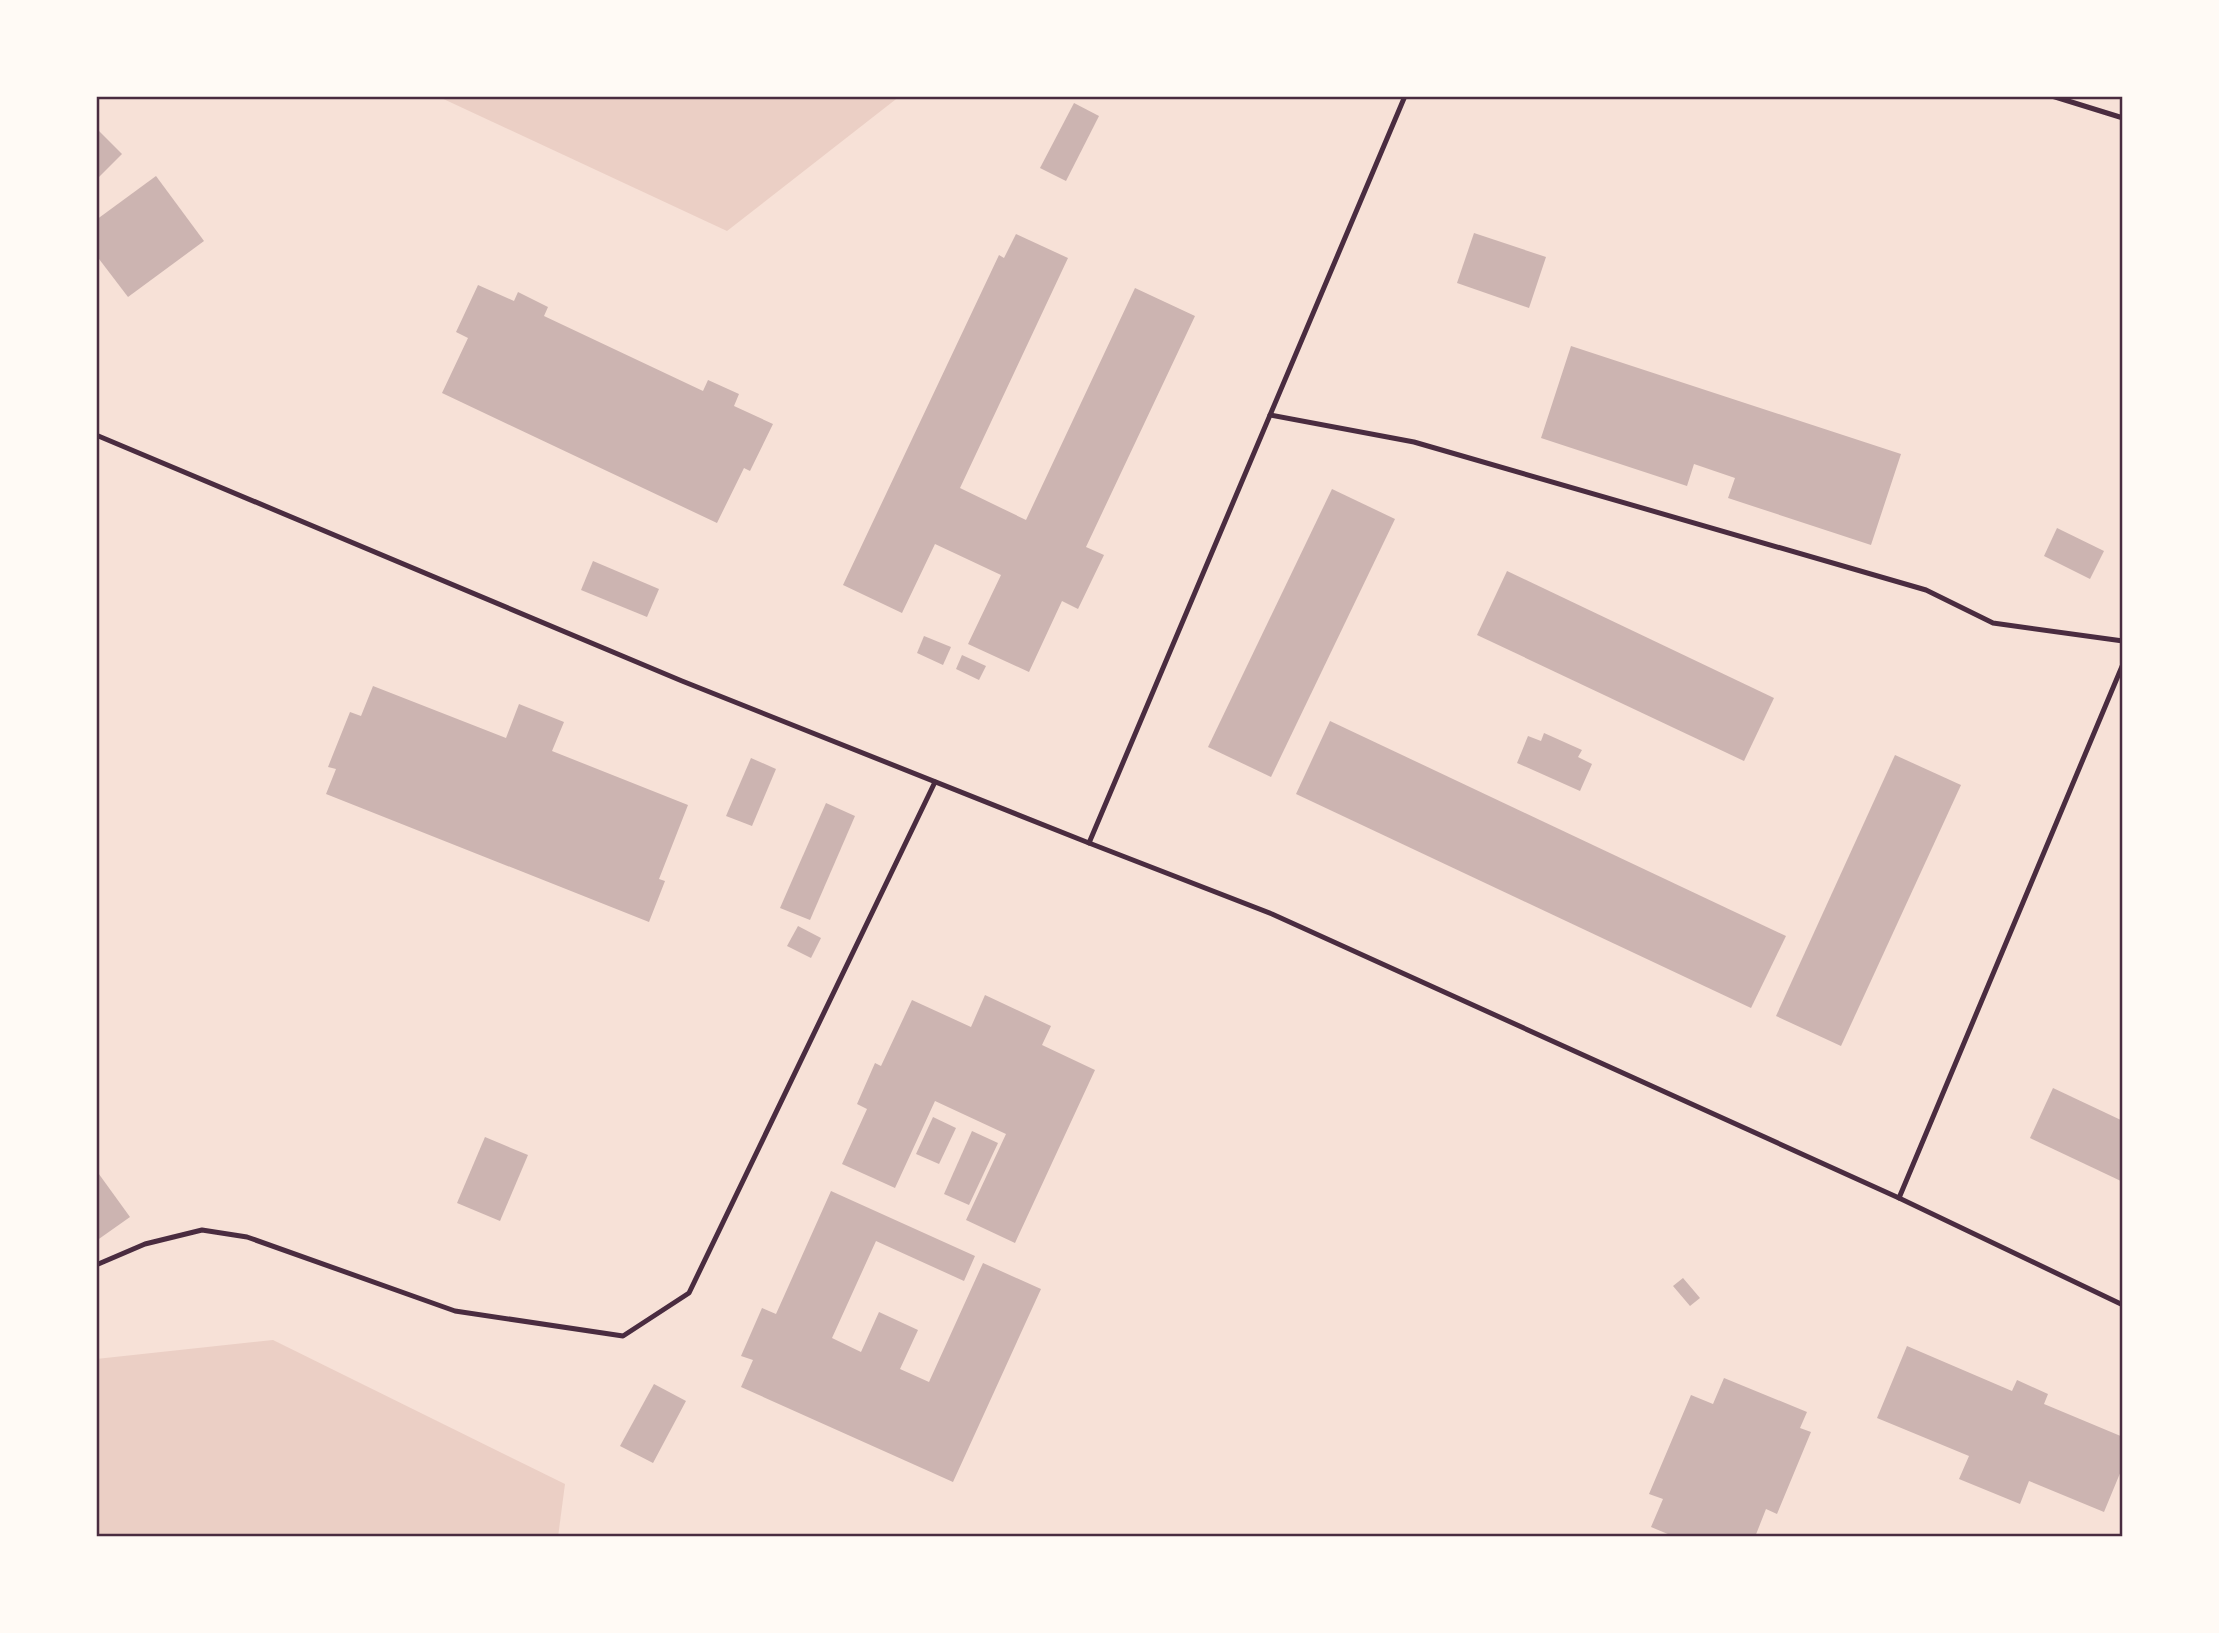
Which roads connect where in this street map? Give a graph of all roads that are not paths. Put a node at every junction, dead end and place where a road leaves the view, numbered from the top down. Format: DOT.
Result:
graph roads {
  1 [pos="1405,96"];
  2 [pos="2052,96"];
  3 [pos="2123,118"];
  4 [pos="1270,415"];
  5 [pos="96,435"];
  6 [pos="2123,641"];
  7 [pos="2123,664"];
  8 [pos="935,782"];
  9 [pos="1089,844"];
  10 [pos="1899,1198"];
  11 [pos="96,1265"];
  12 [pos="2123,1305"];
  1 -- 4 [label="lane"];
  2 -- 3 [label="lane"];
  4 -- 6 [label="lane"];
  4 -- 9 [label="lane"];
  5 -- 8 [label="lane"];
  7 -- 10 [label="lane"];
  8 -- 9 [label="lane"];
  8 -- 11 [label="lane"];
  9 -- 10 [label="lane"];
  10 -- 12 [label="lane"];
}
